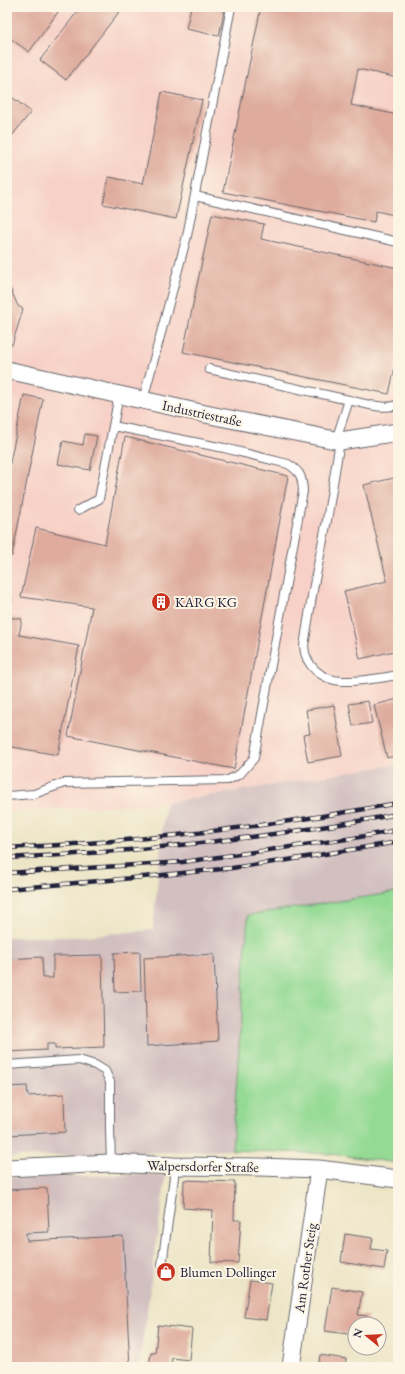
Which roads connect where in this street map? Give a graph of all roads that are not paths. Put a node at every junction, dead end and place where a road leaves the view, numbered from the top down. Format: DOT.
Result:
graph roads {
  1 [pos="231,7"];
  2 [pos="195,196"];
  3 [pos="398,242"];
  4 [pos="210,369"];
  5 [pos="7,370"];
  6 [pos="119,395"];
  7 [pos="143,400"];
  8 [pos="349,400"];
  9 [pos="398,404"];
  10 [pos="113,426"];
  11 [pos="398,432"];
  12 [pos="338,441"];
  13 [pos="78,510"];
  14 [pos="398,675"];
  15 [pos="7,796"];
  16 [pos="7,1065"];
  17 [pos="111,1163"];
  18 [pos="174,1166"];
  19 [pos="7,1168"];
  20 [pos="319,1169"];
  21 [pos="398,1179"];
  22 [pos="162,1265"];
  23 [pos="291,1367"];
  1 -- 2 [label="lane"];
  2 -- 3 [label="lane"];
  2 -- 7 [label="lane"];
  4 -- 8 [label="lane"];
  5 -- 6 [label="street, Industriestraße"];
  6 -- 7 [label="street, Industriestraße"];
  6 -- 10 [label="lane"];
  7 -- 12 [label="street, Industriestraße"];
  8 -- 9 [label="lane"];
  8 -- 12 [label="lane"];
  10 -- 13 [label="lane"];
  10 -- 15 [label="lane"];
  11 -- 12 [label="street, Industriestraße"];
  12 -- 14 [label="lane"];
  16 -- 17 [label="lane"];
  17 -- 18 [label="street, Walpersdorfer Straße"];
  17 -- 19 [label="street, Walpersdorfer Straße"];
  18 -- 20 [label="street, Walpersdorfer Straße"];
  18 -- 22 [label="lane"];
  20 -- 21 [label="street, Walpersdorfer Straße"];
  20 -- 23 [label="street, Am Rother Steig"];
}
